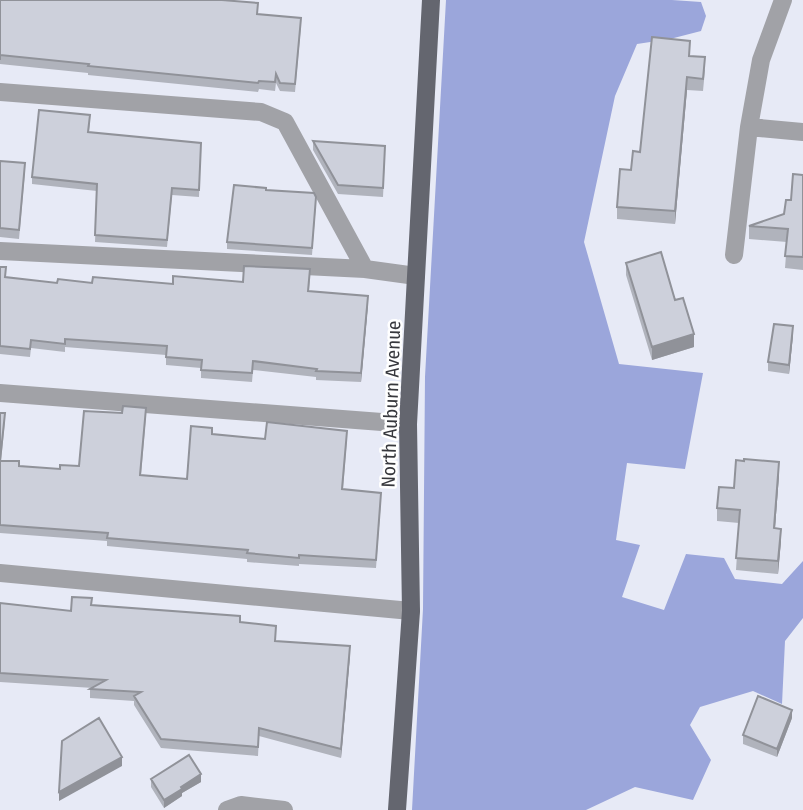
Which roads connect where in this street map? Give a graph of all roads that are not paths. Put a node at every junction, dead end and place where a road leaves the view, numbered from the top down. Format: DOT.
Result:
graph roads {
  1 [pos="430,0"];
  2 [pos="783,0"];
  3 [pos="0,92"];
  4 [pos="748,127"];
  5 [pos="803,132"];
  6 [pos="0,251"];
  7 [pos="734,255"];
  8 [pos="365,269"];
  9 [pos="416,276"];
  10 [pos="0,393"];
  11 [pos="408,424"];
  12 [pos="0,573"];
  13 [pos="411,611"];
  14 [pos="227,810"];
  15 [pos="284,810"];
  16 [pos="397,810"];
  1 -- 9 [label="main road, North Auburn Avenue"];
  2 -- 4 [label="street"];
  3 -- 8 [label="street"];
  4 -- 5 [label="street"];
  4 -- 7 [label="street"];
  6 -- 8 [label="street"];
  8 -- 9 [label="street"];
  9 -- 11 [label="main road, North Auburn Avenue"];
  10 -- 11 [label="street"];
  11 -- 13 [label="main road, North Auburn Avenue"];
  12 -- 13 [label="street"];
  13 -- 16 [label="main road, North Auburn Avenue"];
  14 -- 15 [label="street"];
}
